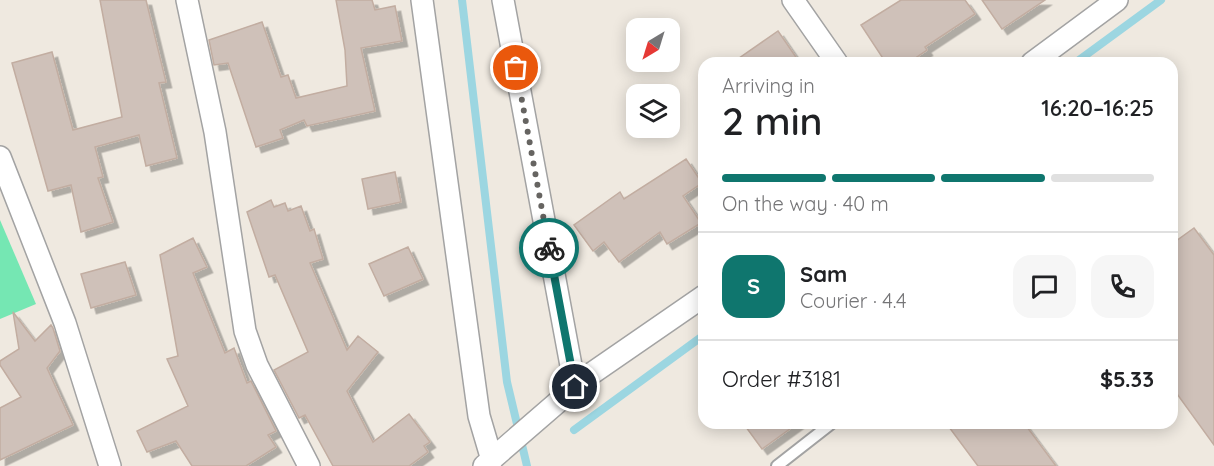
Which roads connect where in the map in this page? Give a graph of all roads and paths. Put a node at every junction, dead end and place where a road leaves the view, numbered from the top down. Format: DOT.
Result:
graph roads {
  1 [pos="187,0"];
  2 [pos="422,0"];
  3 [pos="503,0"];
  4 [pos="793,0"];
  5 [pos="1117,0"];
  6 [pos="833,57"];
  7 [pos="1040,57"];
  8 [pos="0,157"];
  9 [pos="698,300"];
  10 [pos="575,387"];
  11 [pos="824,429"];
  12 [pos="488,463"];
  13 [pos="110,466"];
  14 [pos="309,466"];
  15 [pos="777,466"];
  1 -- 14 [label="street"];
  2 -- 12 [label="street"];
  3 -- 10 [label="street"];
  4 -- 6 [label="street"];
  5 -- 7 [label="street"];
  8 -- 13 [label="street"];
  9 -- 10 [label="street"];
  10 -- 12 [label="street"];
  11 -- 15 [label="lane"];
}
